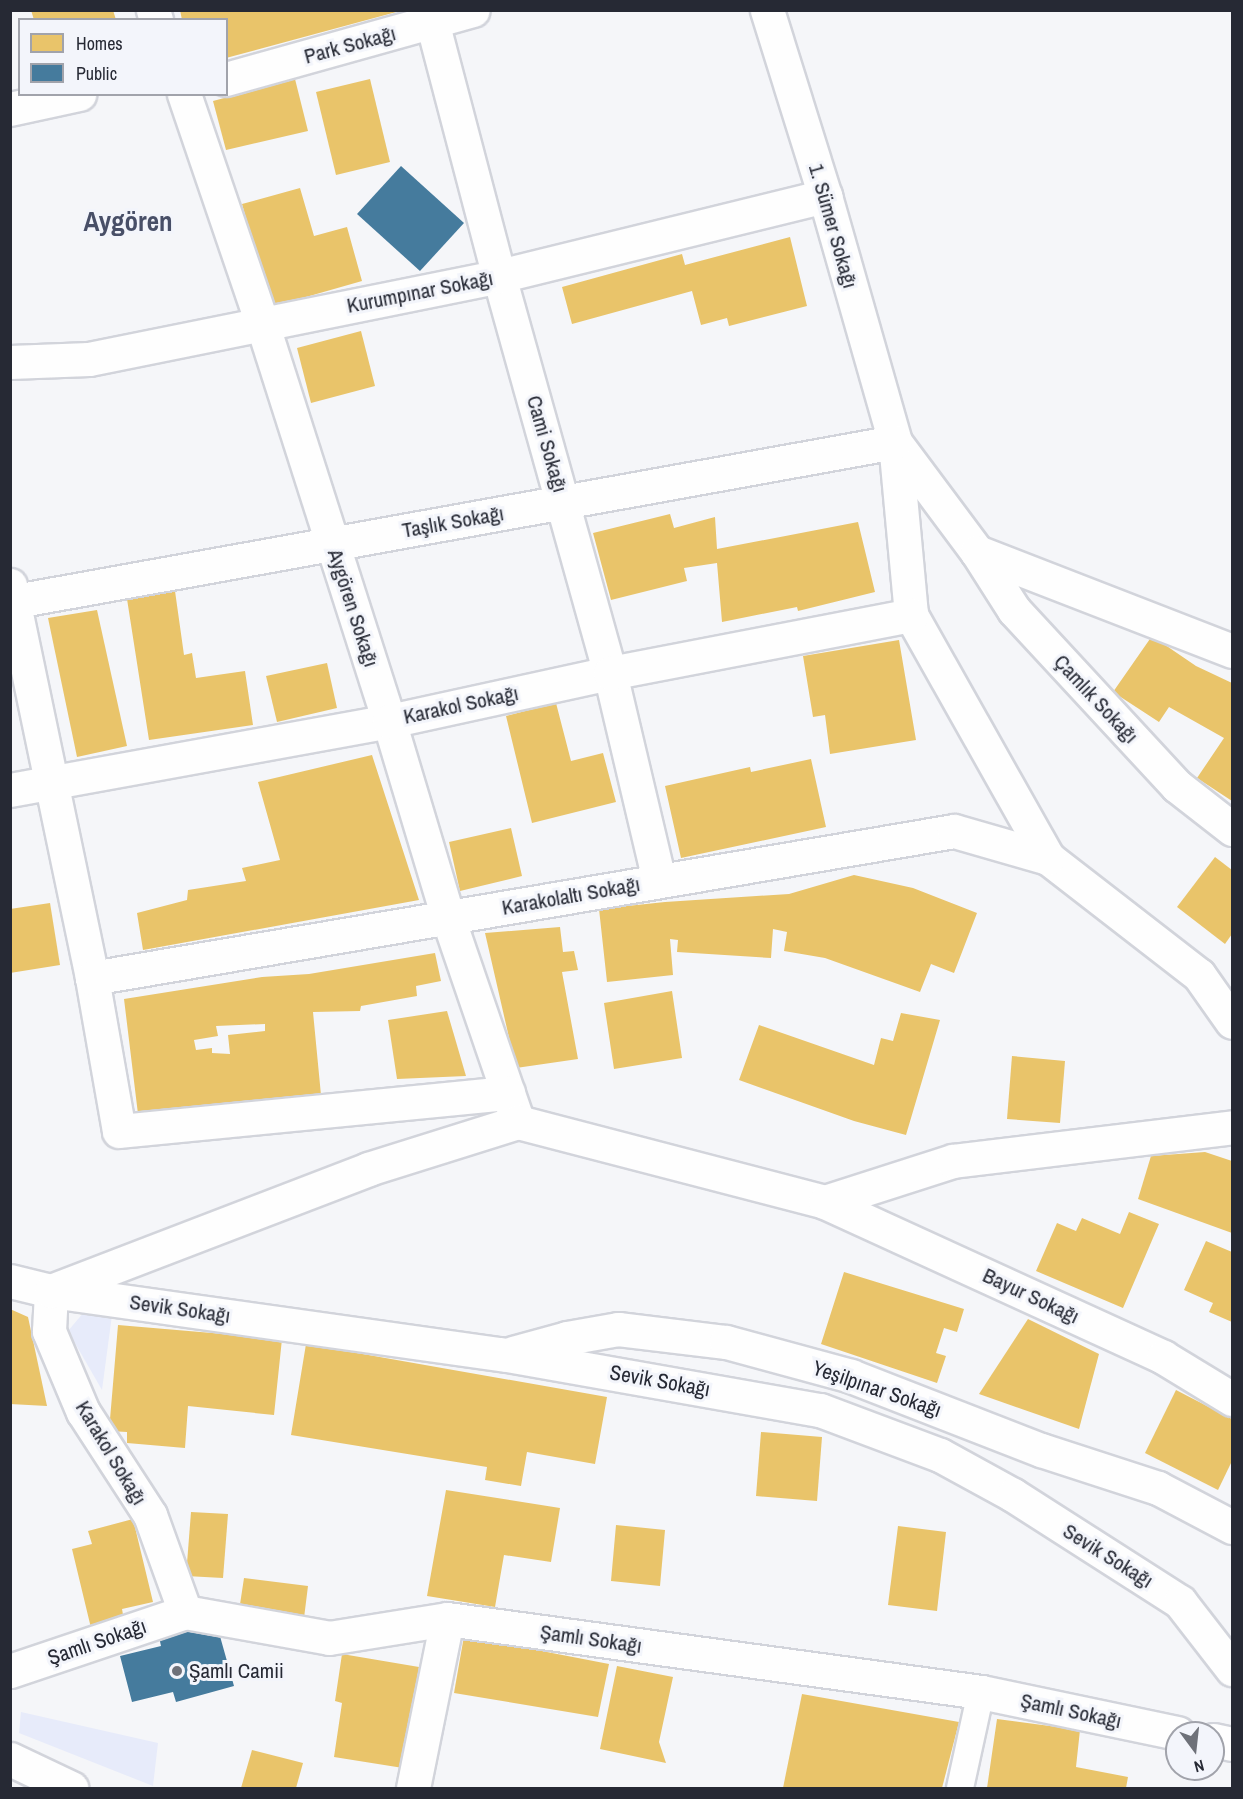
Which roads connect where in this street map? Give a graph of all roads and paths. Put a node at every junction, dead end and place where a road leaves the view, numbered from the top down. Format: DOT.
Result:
graph roads {
  1 [pos="473,10"];
  2 [pos="767,10"];
  3 [pos="431,17"];
  4 [pos="228,78"];
  5 [pos="70,96"];
  6 [pos="185,96"];
  7 [pos="10,110"];
  8 [pos="825,196"];
  9 [pos="499,276"];
  10 [pos="262,324"];
  11 [pos="10,362"];
  12 [pos="895,442"];
  13 [pos="563,502"];
  14 [pos="332,544"];
  15 [pos="977,552"];
  16 [pos="11,596"];
  17 [pos="911,615"];
  18 [pos="1233,651"];
  19 [pos="610,673"];
  20 [pos="389,721"];
  21 [pos="50,782"];
  22 [pos="10,790"];
  23 [pos="1233,829"];
  24 [pos="1048,858"];
  25 [pos="658,880"];
  26 [pos="448,918"];
  27 [pos="92,978"];
  28 [pos="1233,1022"];
  29 [pos="513,1108"];
  30 [pos="1233,1127"];
  31 [pos="825,1202"];
  32 [pos="10,1281"];
  33 [pos="51,1291"];
  34 [pos="507,1355"];
  35 [pos="1233,1399"];
  36 [pos="1233,1527"];
  37 [pos="185,1612"];
  38 [pos="447,1619"];
  39 [pos="1233,1670"];
  40 [pos="10,1671"];
  41 [pos="981,1692"];
  42 [pos="1165,1730"];
  43 [pos="10,1759"];
  44 [pos="71,1788"];
  45 [pos="413,1788"];
  46 [pos="960,1788"];
  1 -- 3 [label="street, Park Sokağı"];
  2 -- 8 [label="street, 1. Sümer Sokağı"];
  3 -- 4 [label="street, Park Sokağı"];
  3 -- 9 [label="street, Cami Sokağı"];
  5 -- 7 [label="street"];
  6 -- 10 [label="street, Aygören Sokağı"];
  8 -- 9 [label="street, Kurumpınar Sokağı"];
  8 -- 12 [label="street, 1. Sümer Sokağı"];
  9 -- 10 [label="street, Kurumpınar Sokağı"];
  9 -- 13 [label="street, Cami Sokağı"];
  10 -- 11 [label="street, Kurumpınar Sokağı"];
  10 -- 14 [label="street, Aygören Sokağı"];
  12 -- 13 [label="street, Taşlık Sokağı"];
  12 -- 15 [label="street, Çamlık Sokağı"];
  12 -- 17 [label="street"];
  13 -- 14 [label="street, Taşlık Sokağı"];
  13 -- 19 [label="street, Cami Sokağı"];
  14 -- 16 [label="street, Taşlık Sokağı"];
  14 -- 20 [label="street, Aygören Sokağı"];
  15 -- 18 [label="street"];
  15 -- 23 [label="street, Çamlık Sokağı"];
  16 -- 21 [label="street"];
  17 -- 19 [label="street, Karakol Sokağı"];
  17 -- 24 [label="street"];
  19 -- 20 [label="street, Karakol Sokağı"];
  19 -- 25 [label="street, Cami Sokağı"];
  20 -- 21 [label="street, Karakol Sokağı"];
  20 -- 26 [label="street, Aygören Sokağı"];
  21 -- 22 [label="street, Karakol Sokağı"];
  21 -- 27 [label="street"];
  24 -- 25 [label="street, Karakolaltı Sokağı"];
  24 -- 28 [label="street"];
  25 -- 26 [label="street, Karakolaltı Sokağı"];
  26 -- 27 [label="street, Karakolaltı Sokağı"];
  26 -- 29 [label="street, Aygören Sokağı"];
  27 -- 29 [label="street"];
  29 -- 31 [label="street, Bayur Sokağı"];
  29 -- 33 [label="street"];
  30 -- 31 [label="street"];
  31 -- 35 [label="street, Bayur Sokağı"];
  32 -- 33 [label="street, Sevik Sokağı"];
  33 -- 34 [label="street, Sevik Sokağı"];
  33 -- 37 [label="street, Karakol Sokağı"];
  34 -- 36 [label="street, Yeşilpınar Sokağı"];
  34 -- 39 [label="street, Sevik Sokağı"];
  37 -- 38 [label="street, Şamlı Sokağı"];
  37 -- 40 [label="street, Şamlı Sokağı"];
  38 -- 41 [label="street, Şamlı Sokağı"];
  38 -- 45 [label="street"];
  41 -- 42 [label="street, Şamlı Sokağı"];
  41 -- 46 [label="lane"];
  43 -- 44 [label="street"];
}
